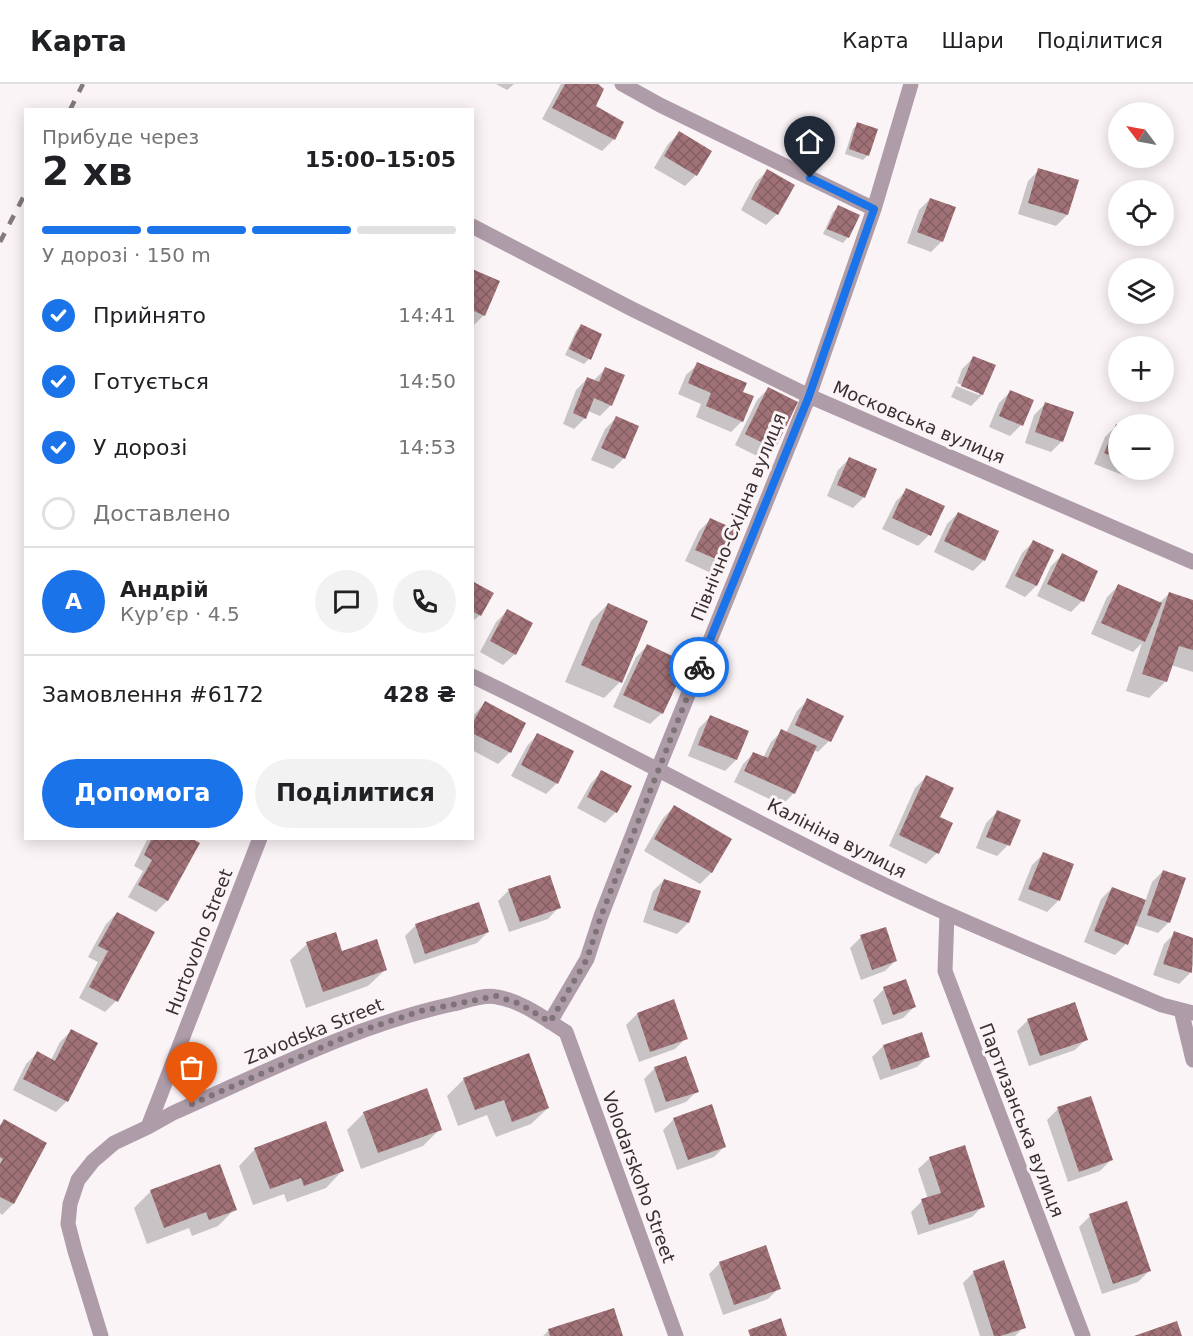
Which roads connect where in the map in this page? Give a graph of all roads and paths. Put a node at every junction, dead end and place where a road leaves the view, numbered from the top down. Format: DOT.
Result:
graph roads {
  1 [pos="622,84"];
  2 [pos="911,84"];
  3 [pos="874,209"];
  4 [pos="474,227"];
  5 [pos="809,396"];
  6 [pos="1193,562"];
  7 [pos="474,677"];
  8 [pos="658,769"];
  9 [pos="259,840"];
  10 [pos="947,914"];
  11 [pos="1187,1012"];
  12 [pos="550,1022"];
  13 [pos="566,1032"];
  14 [pos="1193,1060"];
  15 [pos="148,1127"];
  16 [pos="101,1336"];
  17 [pos="676,1336"];
  18 [pos="1083,1336"];
  1 -- 3 [label="street"];
  2 -- 3 [label="street, Північно-Східна вулиця"];
  3 -- 5 [label="street, Північно-Східна вулиця"];
  4 -- 5 [label="street, Московська вулиця"];
  5 -- 6 [label="street, Московська вулиця"];
  5 -- 8 [label="street, Північно-Східна вулиця"];
  7 -- 8 [label="street, Калініна вулиця"];
  8 -- 10 [label="street, Калініна вулиця"];
  8 -- 12 [label="street, Північно-Східна вулиця"];
  9 -- 15 [label="street, Hurtovoho Street"];
  10 -- 11 [label="street, Калініна вулиця"];
  10 -- 18 [label="street, Партизанська вулиця"];
  11 -- 14 [label="street"];
  12 -- 13 [label="street, Zavodska Street"];
  12 -- 15 [label="street, Zavodska Street"];
  13 -- 17 [label="street, Volodarskoho Street"];
  15 -- 16 [label="street"];
}
